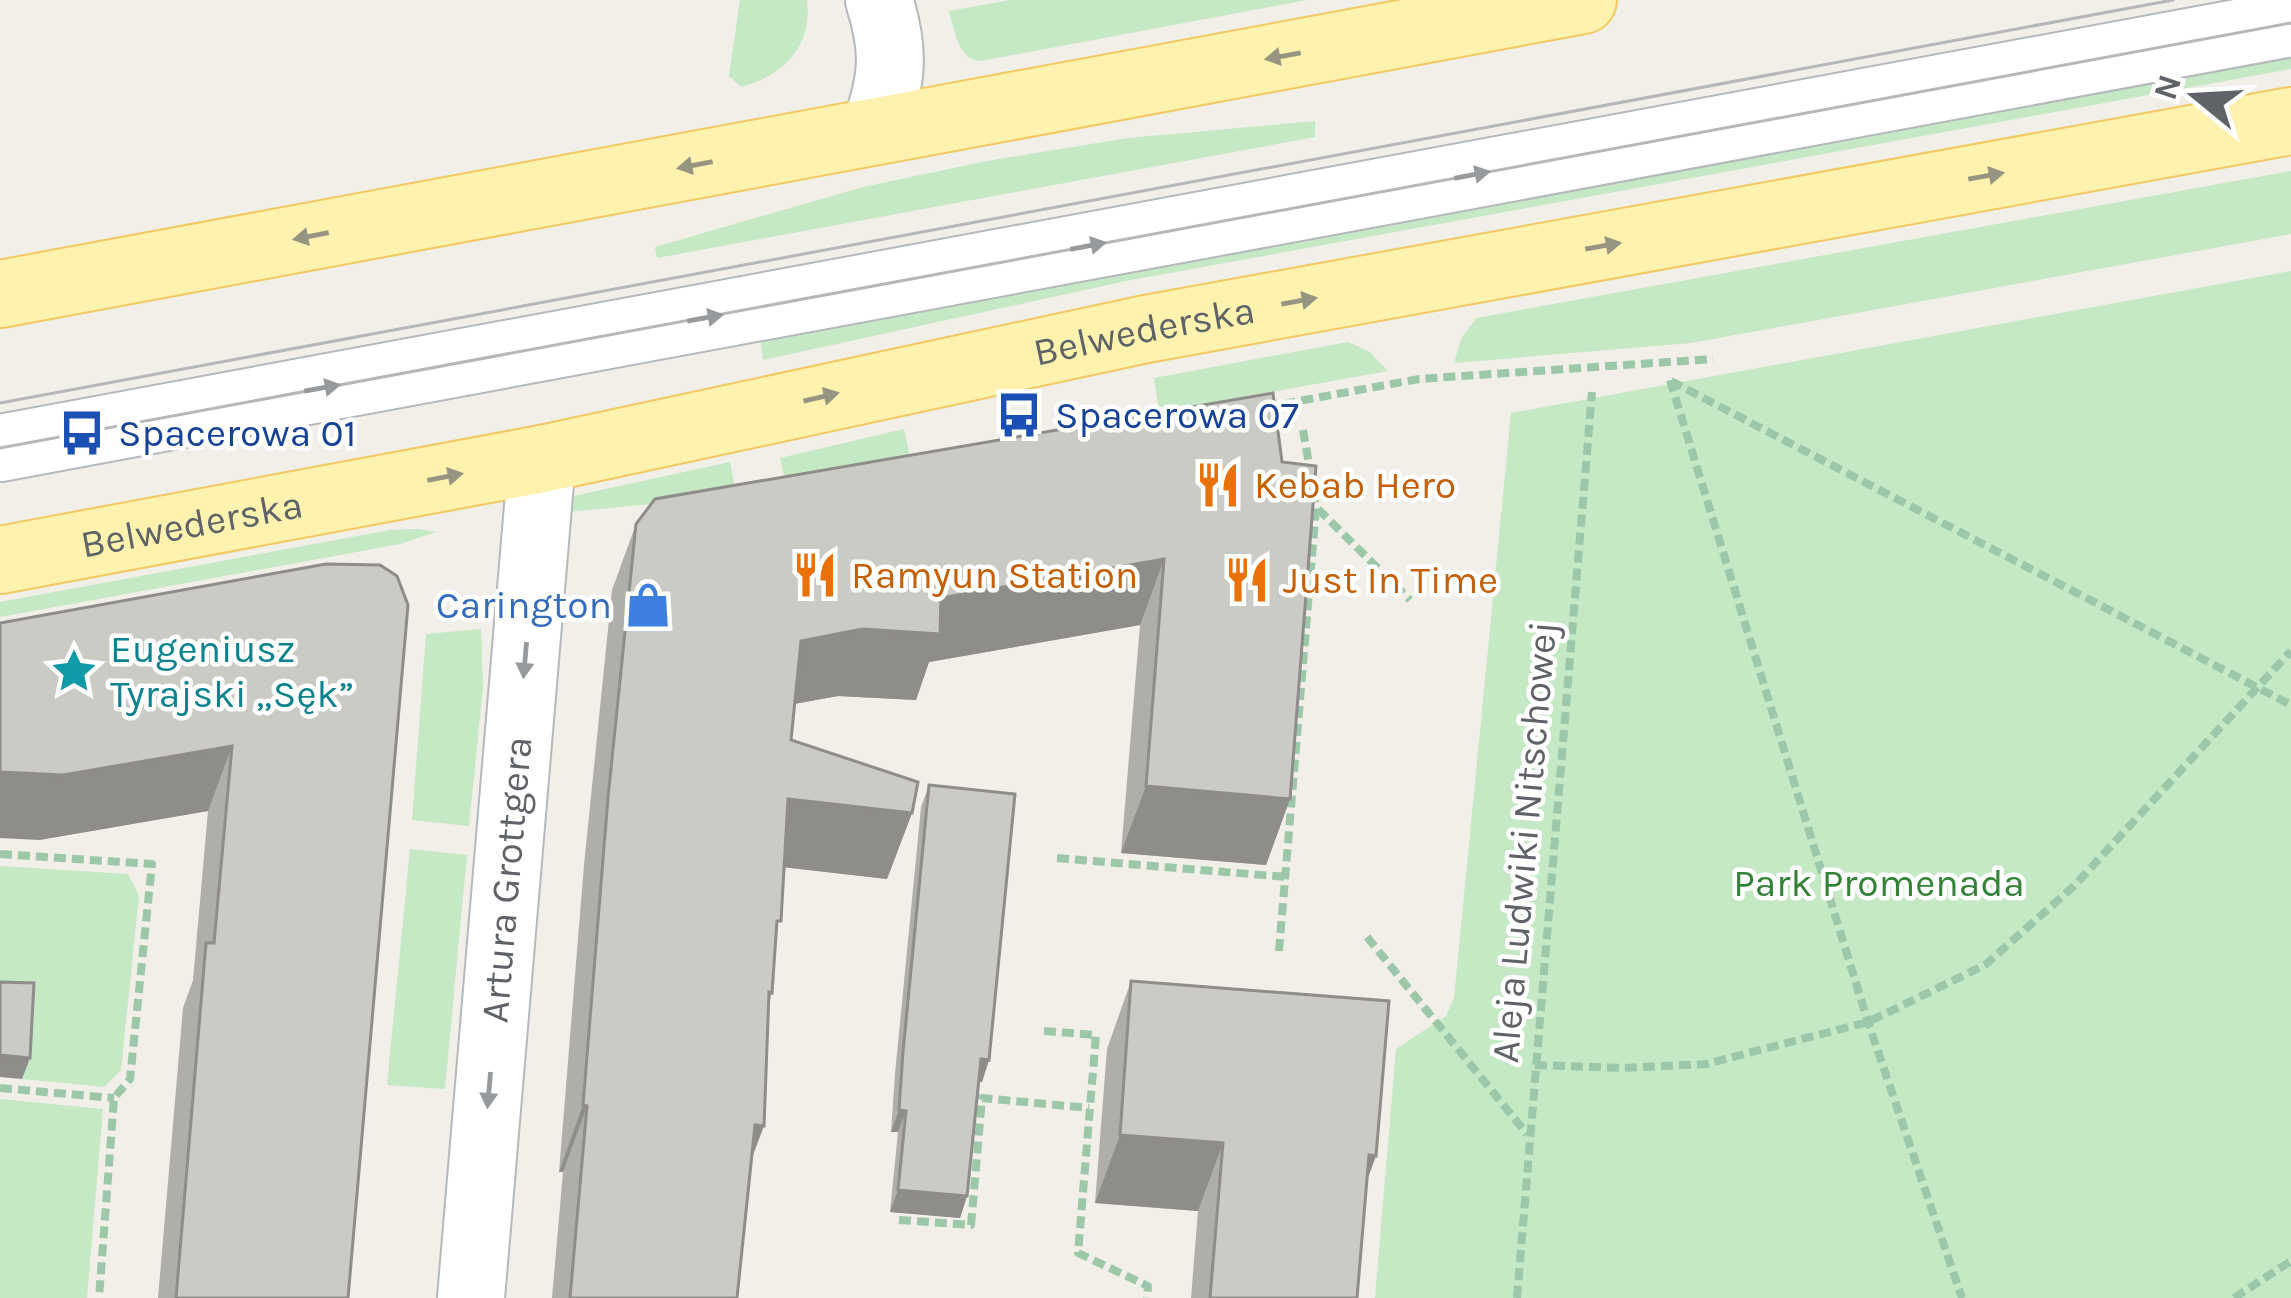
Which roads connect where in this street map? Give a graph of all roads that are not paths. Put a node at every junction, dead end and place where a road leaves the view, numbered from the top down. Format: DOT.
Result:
graph roads {
  1 [pos="879,0"];
  2 [pos="1583,0"];
  3 [pos="2291,23"];
  4 [pos="2291,121"];
  5 [pos="875,131"];
  6 [pos="0,294"];
  7 [pos="0,448"];
  8 [pos="542,459"];
  9 [pos="0,560"];
  10 [pos="471,1298"];
  1 -- 5 [label="street"];
  2 -- 5 [label="main road, one-way"];
  7 -- 3 [label="street, one-way"];
  8 -- 4 [label="main road, Belwederska, one-way"];
  5 -- 6 [label="main road, one-way"];
  9 -- 8 [label="main road, Belwederska, one-way"];
  8 -- 10 [label="street, Artura Grottgera, one-way"];
}
